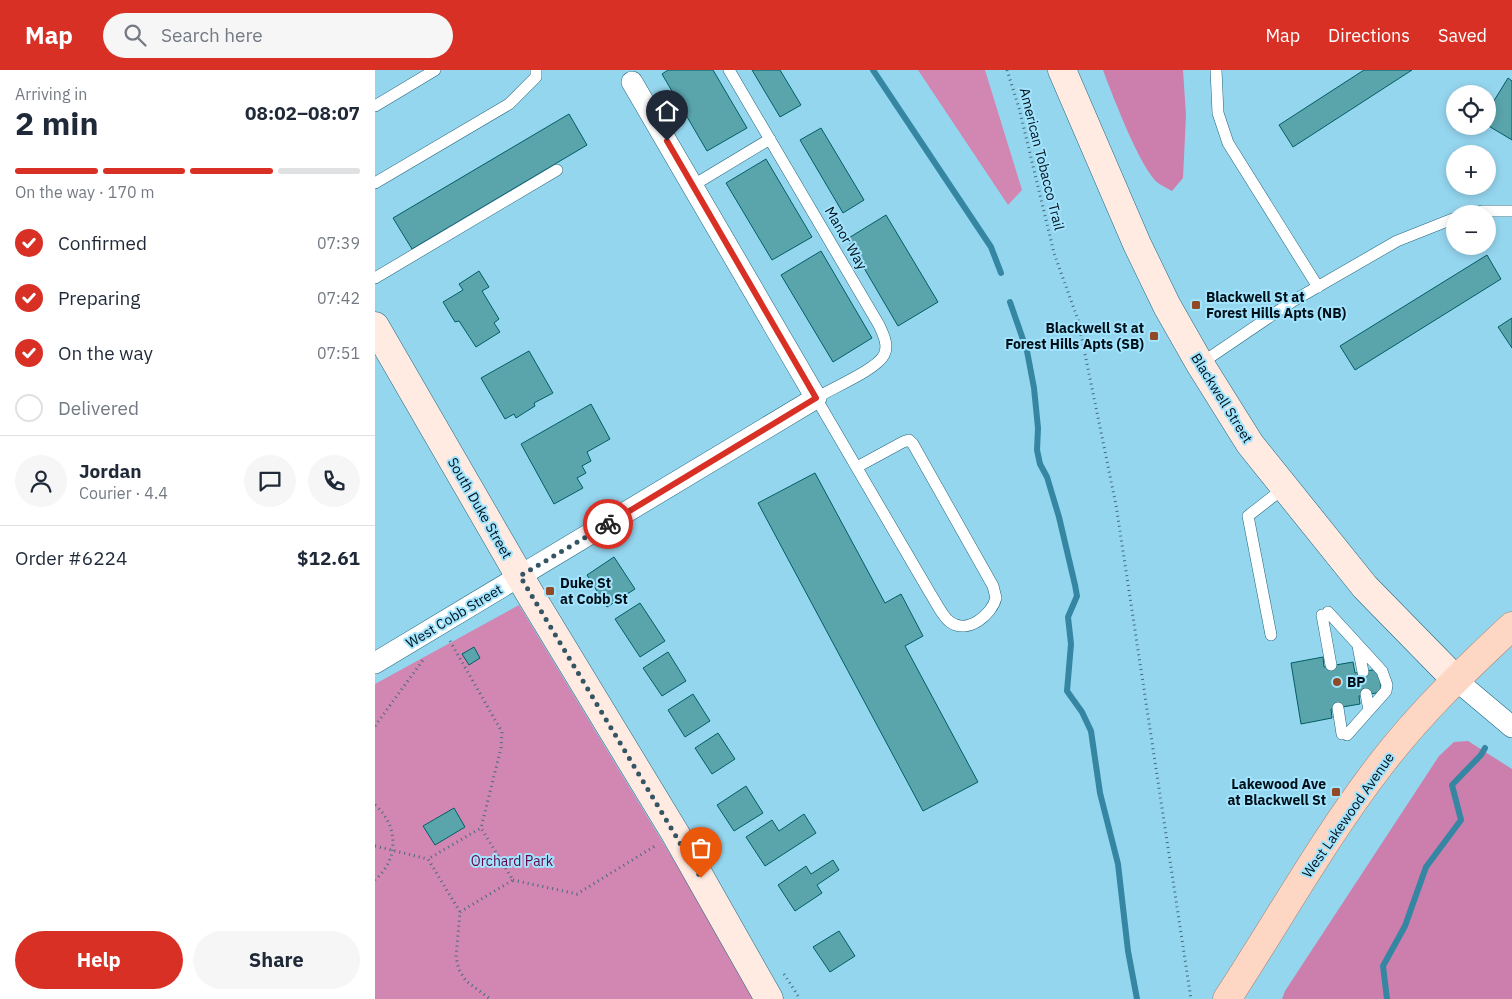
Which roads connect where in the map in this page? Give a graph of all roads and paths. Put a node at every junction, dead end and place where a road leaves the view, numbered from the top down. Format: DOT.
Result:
graph roads {
  1 [pos="435,70"];
  2 [pos="536,70"];
  3 [pos="729,70"];
  4 [pos="1007,70"];
  5 [pos="1062,70"];
  6 [pos="1216,70"];
  7 [pos="632,82"];
  8 [pos="375,106"];
  9 [pos="770,139"];
  10 [pos="557,170"];
  11 [pos="375,183"];
  12 [pos="692,186"];
  13 [pos="1496,211"];
  14 [pos="1512,211"];
  15 [pos="1446,222"];
  16 [pos="375,278"];
  17 [pos="1317,287"];
  18 [pos="375,326"];
  19 [pos="1200,364"];
  20 [pos="816,398"];
  21 [pos="857,467"];
  22 [pos="1284,488"];
  23 [pos="520,576"];
  24 [pos="1512,626"];
  25 [pos="1271,635"];
  26 [pos="457,636"];
  27 [pos="1358,645"];
  28 [pos="428,655"];
  29 [pos="375,663"];
  30 [pos="1331,665"];
  31 [pos="1363,672"];
  32 [pos="1455,679"];
  33 [pos="1367,694"];
  34 [pos="1339,708"];
  35 [pos="1369,710"];
  36 [pos="375,726"];
  37 [pos="1512,727"];
  38 [pos="375,805"];
  39 [pos="481,828"];
  40 [pos="675,833"];
  41 [pos="375,846"];
  42 [pos="393,851"];
  43 [pos="428,859"];
  44 [pos="375,880"];
  45 [pos="513,880"];
  46 [pos="460,912"];
  47 [pos="489,999"];
  48 [pos="769,999"];
  49 [pos="1191,999"];
  50 [pos="1227,999"];
  1 -- 8 [label="lane"];
  2 -- 11 [label="lane"];
  3 -- 9 [label="lane, Manor Way"];
  4 -- 49 [label="path, American Tobacco Trail"];
  5 -- 19 [label="main road, Blackwell Street"];
  6 -- 17 [label="lane"];
  7 -- 12 [label="street"];
  9 -- 12 [label="lane"];
  9 -- 20 [label="lane, Manor Way"];
  10 -- 16 [label="lane"];
  12 -- 20 [label="street"];
  13 -- 14 [label="lane"];
  15 -- 17 [label="lane"];
  17 -- 19 [label="lane"];
  18 -- 23 [label="main road, South Duke Street"];
  19 -- 22 [label="main road, Blackwell Street"];
  20 -- 21 [label="lane"];
  20 -- 23 [label="street, West Cobb Street"];
  21 -- 21 [label="lane"];
  22 -- 25 [label="lane"];
  22 -- 32 [label="main road, Blackwell Street"];
  23 -- 29 [label="street, West Cobb Street"];
  23 -- 40 [label="main road, South Duke Street"];
  24 -- 32 [label="main road, West Lakewood Avenue"];
  26 -- 39 [label="path"];
  27 -- 30 [label="lane"];
  27 -- 31 [label="lane"];
  27 -- 35 [label="lane"];
  28 -- 36 [label="path"];
  32 -- 37 [label="street"];
  32 -- 50 [label="main road, West Lakewood Avenue"];
  33 -- 35 [label="lane"];
  34 -- 35 [label="lane"];
  38 -- 42 [label="path"];
  39 -- 43 [label="path"];
  39 -- 45 [label="path"];
  40 -- 45 [label="path"];
  40 -- 48 [label="main road, South Duke Street"];
  41 -- 42 [label="path"];
  42 -- 43 [label="path"];
  42 -- 44 [label="path"];
  43 -- 46 [label="path"];
  45 -- 46 [label="path"];
  46 -- 47 [label="path"];
}
